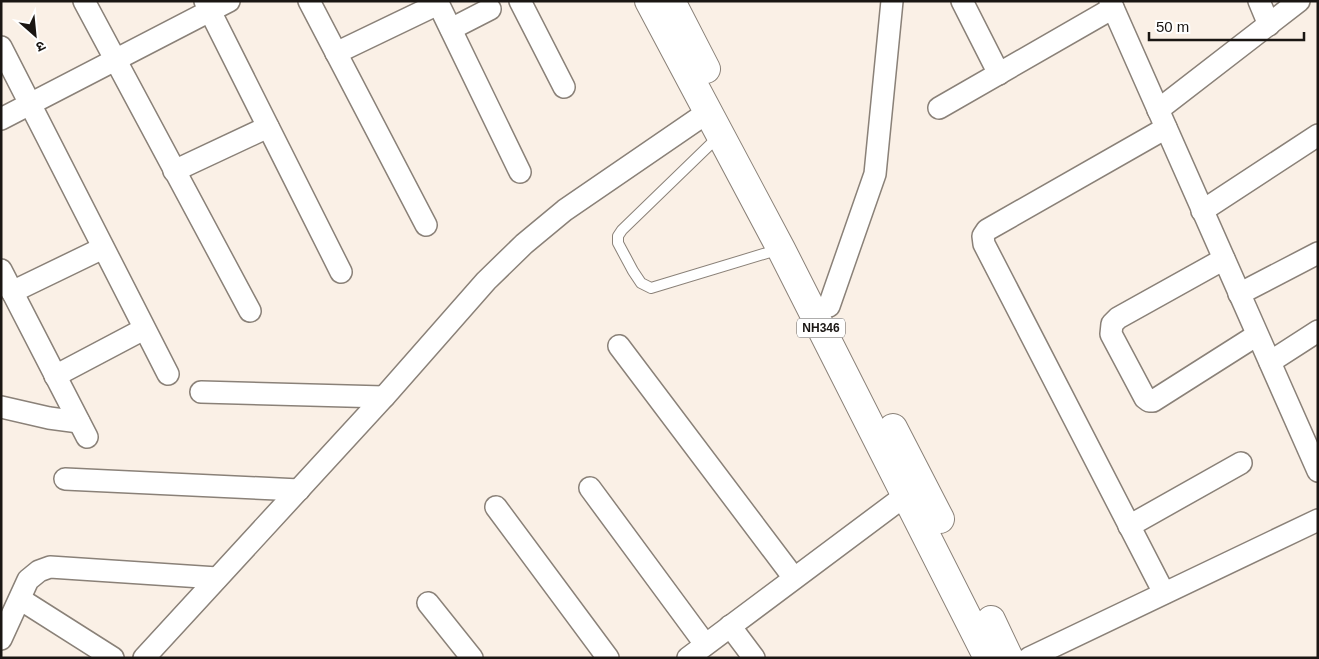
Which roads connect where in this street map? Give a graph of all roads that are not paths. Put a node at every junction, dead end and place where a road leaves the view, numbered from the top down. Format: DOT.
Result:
graph roads {
  1 [pos="84,1"];
  2 [pos="309,1"];
  3 [pos="520,1"];
  4 [pos="649,1"];
  5 [pos="671,1"];
  6 [pos="892,1"];
  7 [pos="962,1"];
  8 [pos="1259,1"];
  9 [pos="1299,1"];
  10 [pos="438,3"];
  11 [pos="215,4"];
  12 [pos="1112,5"];
  13 [pos="490,9"];
  14 [pos="1269,24"];
  15 [pos="451,29"];
  16 [pos="1,47"];
  17 [pos="336,53"];
  18 [pos="115,60"];
  19 [pos="999,74"];
  20 [pos="564,87"];
  21 [pos="30,104"];
  22 [pos="939,108"];
  23 [pos="1,119"];
  24 [pos="1162,119"];
  25 [pos="714,124"];
  26 [pos="268,127"];
  27 [pos="1318,135"];
  28 [pos="174,171"];
  29 [pos="520,172"];
  30 [pos="1202,211"];
  31 [pos="426,225"];
  32 [pos="103,248"];
  33 [pos="781,249"];
  34 [pos="1318,253"];
  35 [pos="1224,259"];
  36 [pos="1,270"];
  37 [pos="341,272"];
  38 [pos="1240,294"];
  39 [pos="10,299"];
  40 [pos="829,306"];
  41 [pos="250,311"];
  42 [pos="144,329"];
  43 [pos="1318,331"];
  44 [pos="1257,335"];
  45 [pos="619,346"];
  46 [pos="1270,362"];
  47 [pos="168,374"];
  48 [pos="55,376"];
  49 [pos="201,392"];
  50 [pos="384,397"];
  51 [pos="1,406"];
  52 [pos="1313,448"];
  53 [pos="1241,463"];
  54 [pos="1318,471"];
  55 [pos="65,479"];
  56 [pos="590,488"];
  57 [pos="299,490"];
  58 [pos="906,495"];
  59 [pos="496,507"];
  60 [pos="1318,520"];
  61 [pos="1129,526"];
  62 [pos="217,578"];
  63 [pos="794,578"];
  64 [pos="1164,594"];
  65 [pos="20,599"];
  66 [pos="428,603"];
  67 [pos="730,626"];
  68 [pos="1,639"];
  69 [pos="705,644"];
  70 [pos="113,658"];
  71 [pos="144,658"];
  72 [pos="472,658"];
  73 [pos="608,658"];
  74 [pos="688,658"];
  75 [pos="754,658"];
  76 [pos="988,658"];
  77 [pos="1010,658"];
  78 [pos="1029,658"];
  1 -- 18 [label="street"];
  2 -- 17 [label="street"];
  3 -- 20 [label="street"];
  4 -- 25 [label="highway, NH346"];
  5 -- 40 [label="highway, NH346"];
  6 -- 40 [label="street"];
  7 -- 19 [label="street"];
  8 -- 14 [label="street"];
  9 -- 14 [label="street"];
  10 -- 15 [label="street"];
  10 -- 17 [label="street"];
  11 -- 18 [label="street"];
  11 -- 26 [label="street"];
  12 -- 19 [label="street"];
  12 -- 24 [label="street"];
  13 -- 15 [label="street"];
  14 -- 24 [label="street"];
  15 -- 29 [label="street"];
  16 -- 21 [label="street"];
  17 -- 31 [label="street"];
  18 -- 21 [label="street"];
  18 -- 28 [label="street"];
  19 -- 22 [label="street"];
  21 -- 23 [label="street"];
  21 -- 32 [label="street"];
  24 -- 30 [label="street"];
  24 -- 61 [label="street"];
  25 -- 33 [label="highway, NH346"];
  25 -- 33 [label="lane"];
  25 -- 50 [label="street"];
  26 -- 28 [label="street"];
  26 -- 37 [label="street"];
  27 -- 30 [label="street"];
  28 -- 41 [label="street"];
  30 -- 35 [label="street"];
  32 -- 39 [label="street"];
  32 -- 42 [label="street"];
  33 -- 58 [label="highway, NH346"];
  34 -- 38 [label="street"];
  35 -- 38 [label="street"];
  35 -- 44 [label="street"];
  36 -- 39 [label="street"];
  38 -- 44 [label="street"];
  39 -- 48 [label="street"];
  40 -- 77 [label="highway, NH346"];
  42 -- 47 [label="street"];
  42 -- 48 [label="street"];
  43 -- 46 [label="street"];
  44 -- 46 [label="street"];
  45 -- 63 [label="street"];
  46 -- 52 [label="street"];
  48 -- 51 [label="street"];
  49 -- 50 [label="street"];
  50 -- 57 [label="street"];
  52 -- 54 [label="street"];
  53 -- 61 [label="street"];
  55 -- 57 [label="street"];
  56 -- 69 [label="street"];
  57 -- 62 [label="street"];
  58 -- 63 [label="street"];
  58 -- 76 [label="highway, NH346"];
  59 -- 73 [label="street"];
  60 -- 64 [label="street"];
  61 -- 64 [label="street"];
  62 -- 65 [label="street"];
  62 -- 71 [label="street"];
  63 -- 67 [label="street"];
  64 -- 78 [label="street"];
  65 -- 68 [label="street"];
  65 -- 70 [label="street"];
  66 -- 72 [label="street"];
  67 -- 69 [label="street"];
  67 -- 75 [label="street"];
  69 -- 74 [label="street"];
}
